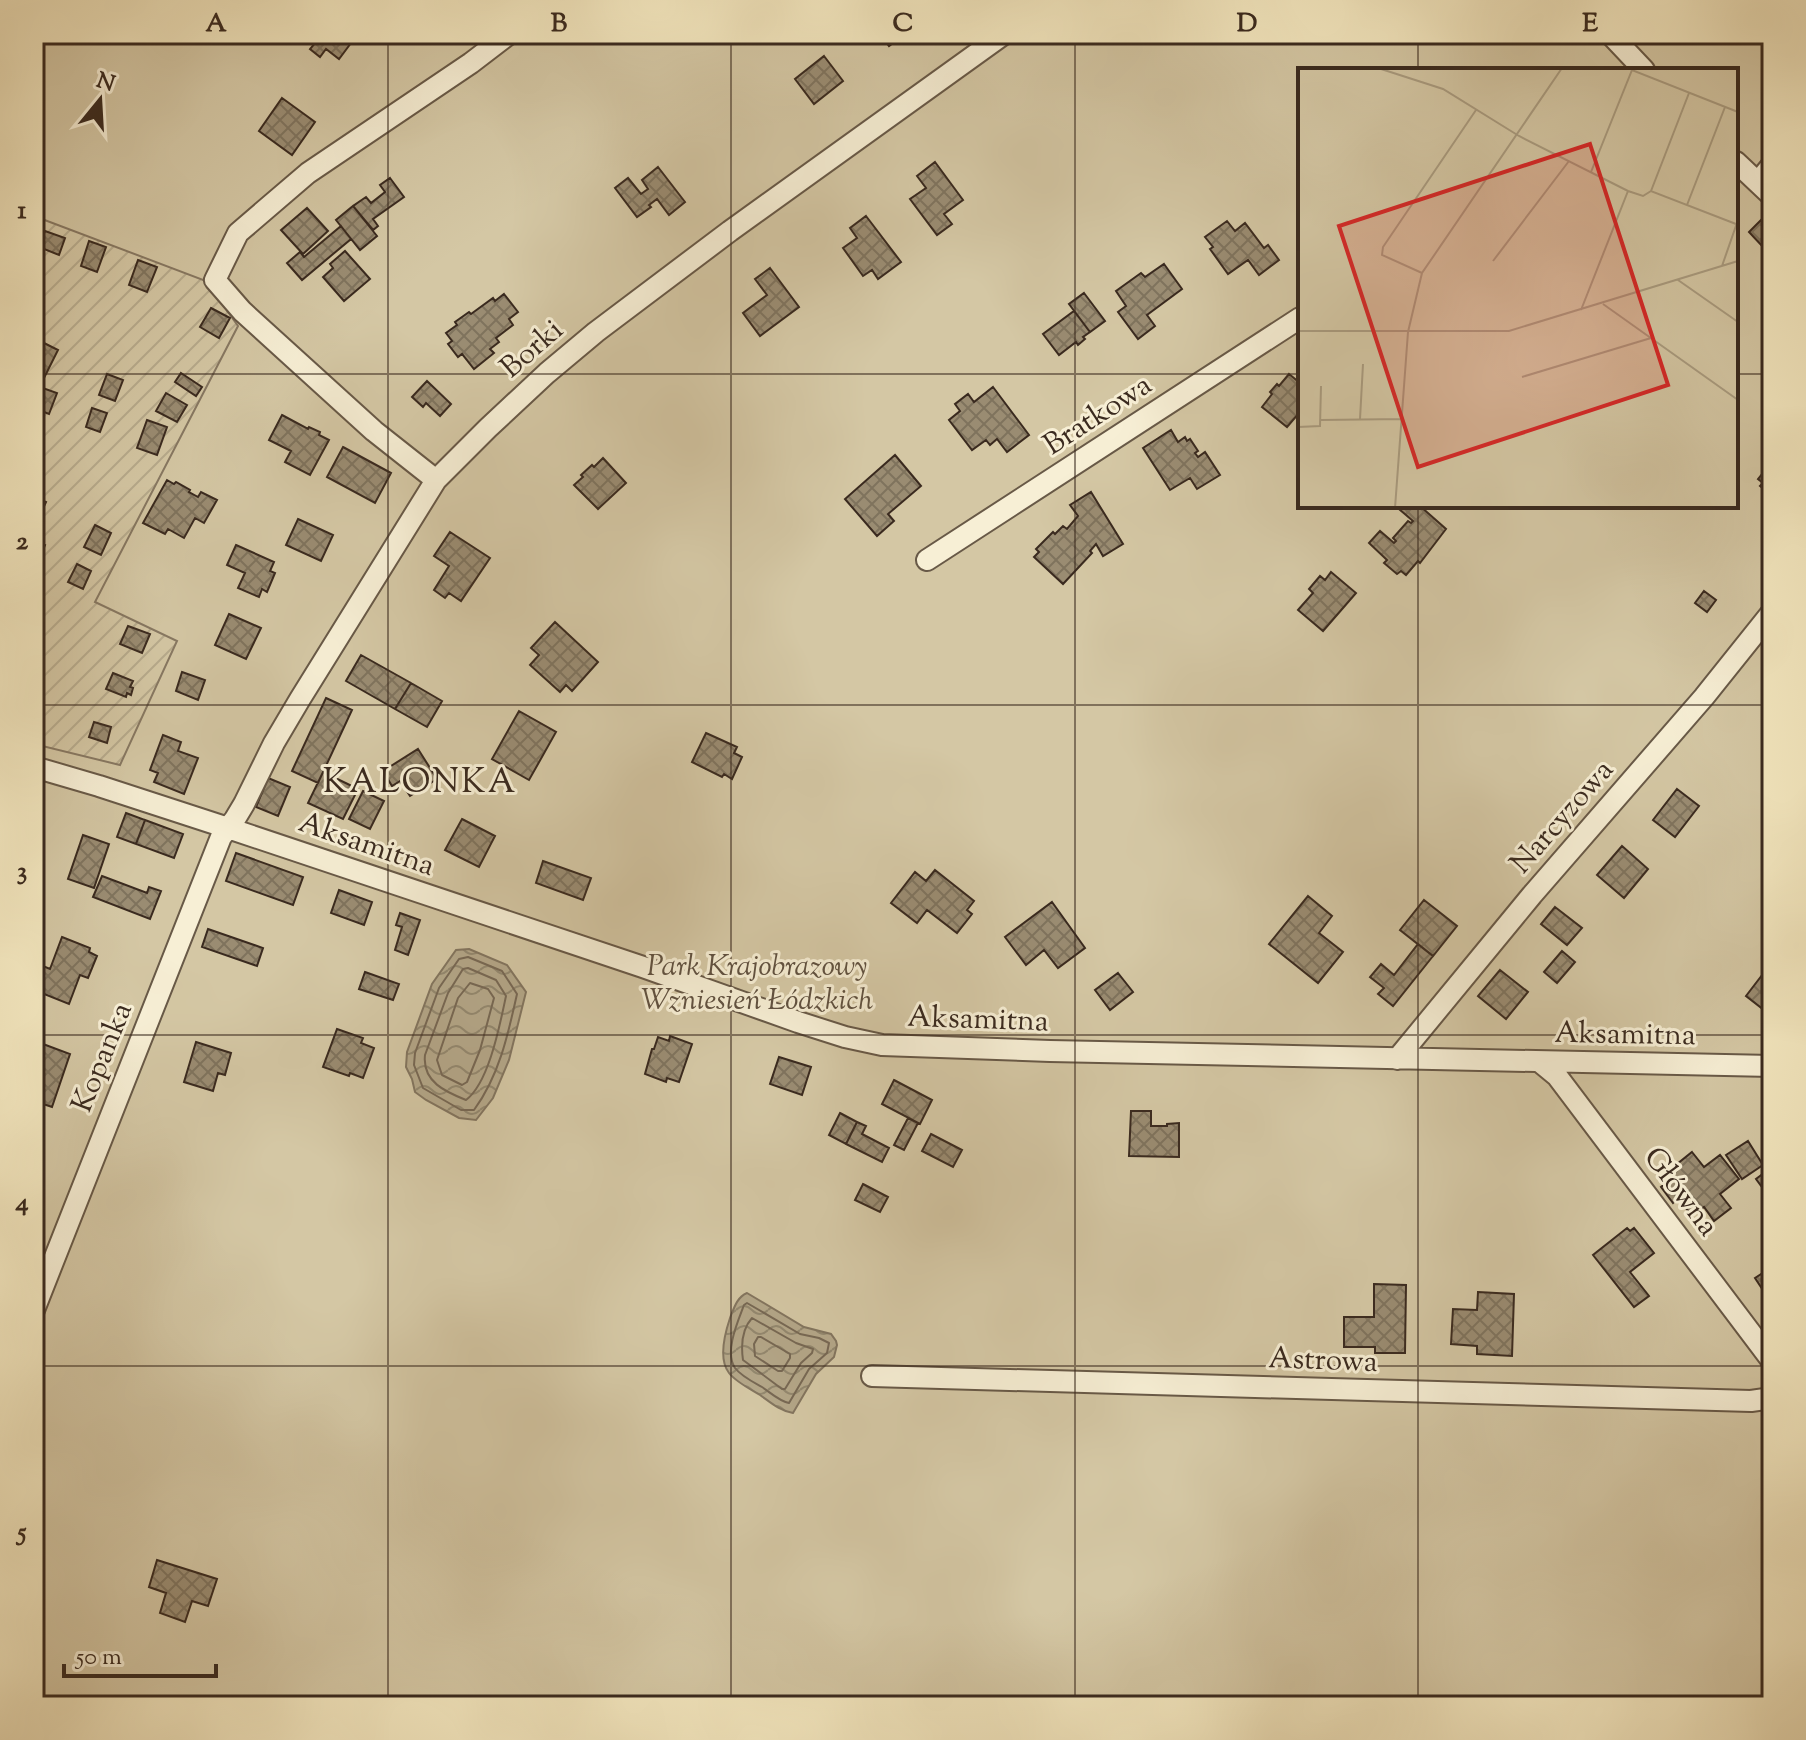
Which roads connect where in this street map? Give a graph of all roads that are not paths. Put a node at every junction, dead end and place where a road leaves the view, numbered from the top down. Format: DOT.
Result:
graph roads {
  1 [pos="509,34"];
  2 [pos="1004,34"];
  3 [pos="1610,34"];
  4 [pos="1637,68"];
  5 [pos="1738,164"];
  6 [pos="1772,165"];
  7 [pos="1765,189"];
  8 [pos="1298,319"];
  9 [pos="436,480"];
  10 [pos="927,560"];
  11 [pos="1772,612"];
  12 [pos="34,767"];
  13 [pos="228,828"];
  14 [pos="1397,1059"];
  15 [pos="1540,1062"];
  16 [pos="1772,1066"];
  17 [pos="34,1310"];
  18 [pos="1772,1361"];
  19 [pos="872,1376"];
  20 [pos="1772,1398"];
  1 -- 9 [label="street"];
  2 -- 9 [label="street, Borki"];
  3 -- 4 [label="street"];
  5 -- 7 [label="street"];
  6 -- 7 [label="street"];
  8 -- 10 [label="street, Bratkowa"];
  9 -- 13 [label="street, Borki"];
  11 -- 14 [label="street, Narcyzowa"];
  12 -- 13 [label="street, Aksamitna"];
  13 -- 14 [label="street, Aksamitna"];
  13 -- 17 [label="street, Kopanka"];
  14 -- 15 [label="street, Aksamitna"];
  15 -- 16 [label="street, Aksamitna"];
  15 -- 18 [label="street, Główna"];
  19 -- 20 [label="street, Astrowa"];
}
